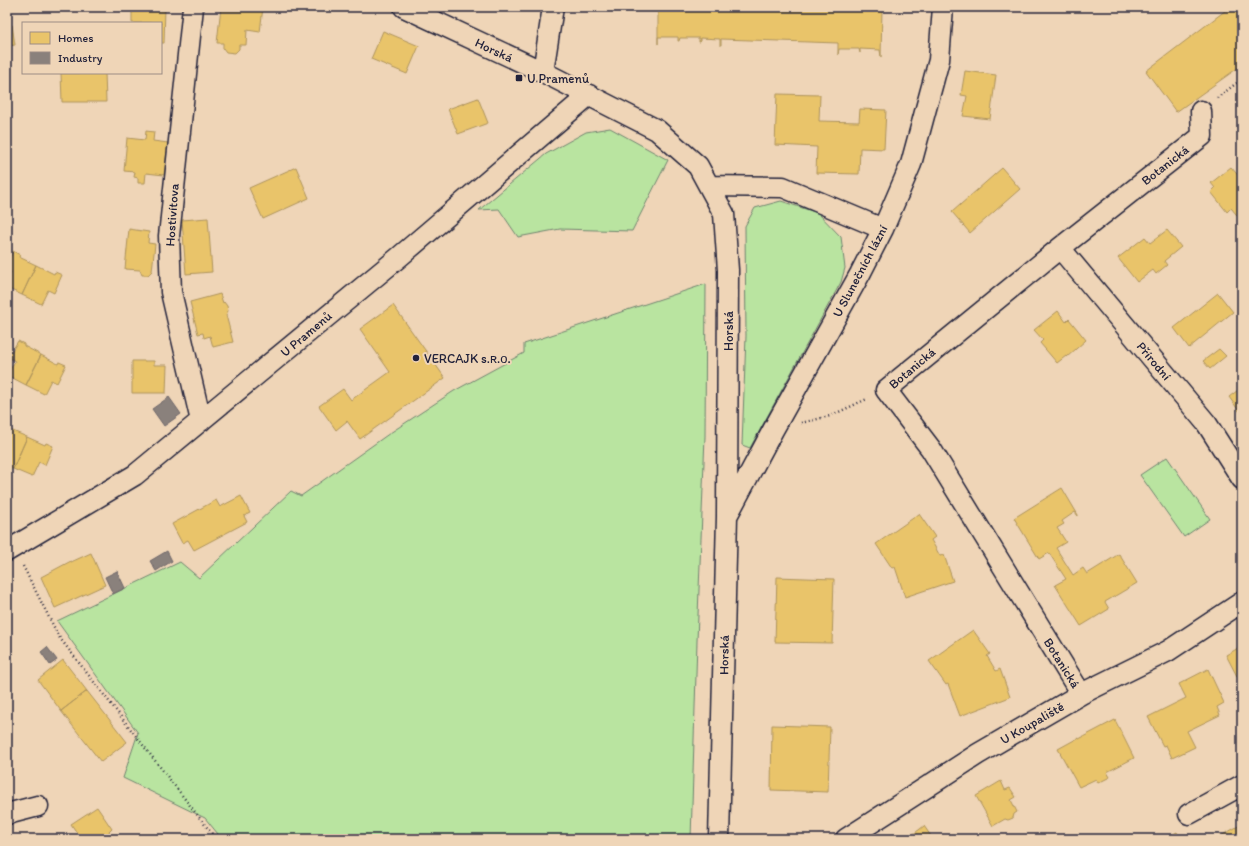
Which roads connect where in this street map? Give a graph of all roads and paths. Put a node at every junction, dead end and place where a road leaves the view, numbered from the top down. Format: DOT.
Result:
graph roads {
  1 [pos="193,7"];
  2 [pos="404,7"];
  3 [pos="553,7"];
  4 [pos="942,7"];
  5 [pos="543,72"];
  6 [pos="1242,79"];
  7 [pos="589,95"];
  8 [pos="1201,111"];
  9 [pos="709,186"];
  10 [pos="883,229"];
  11 [pos="1060,248"];
  12 [pos="886,390"];
  13 [pos="201,421"];
  14 [pos="773,430"];
  15 [pos="1242,479"];
  16 [pos="727,516"];
  17 [pos="10,549"];
  18 [pos="1242,602"];
  19 [pos="1081,694"];
  20 [pos="1242,785"];
  21 [pos="38,806"];
  22 [pos="7,814"];
  23 [pos="1189,814"];
  24 [pos="216,839"];
  25 [pos="719,839"];
  26 [pos="846,839"];
  1 -- 13 [label="street, Hostivítova"];
  2 -- 5 [label="street, Horská"];
  3 -- 5 [label="street"];
  4 -- 10 [label="street, U Slunečních lázní"];
  5 -- 7 [label="street, Horská"];
  6 -- 8 [label="path"];
  7 -- 9 [label="street, Horská"];
  7 -- 13 [label="street, U Pramenů"];
  8 -- 11 [label="street, Botanická"];
  9 -- 10 [label="street"];
  9 -- 16 [label="street, Horská"];
  10 -- 14 [label="street, U Slunečních lázní"];
  11 -- 12 [label="street, Botanická"];
  11 -- 15 [label="street, Přírodní"];
  12 -- 14 [label="path"];
  12 -- 19 [label="street, Botanická"];
  13 -- 17 [label="street, U Pramenů"];
  14 -- 16 [label="street, U Slunečních lázní"];
  16 -- 25 [label="street, Horská"];
  17 -- 24 [label="path"];
  18 -- 19 [label="street, U Koupaliště"];
  19 -- 26 [label="street, U Koupaliště"];
  20 -- 23 [label="street"];
  21 -- 22 [label="street"];
}
